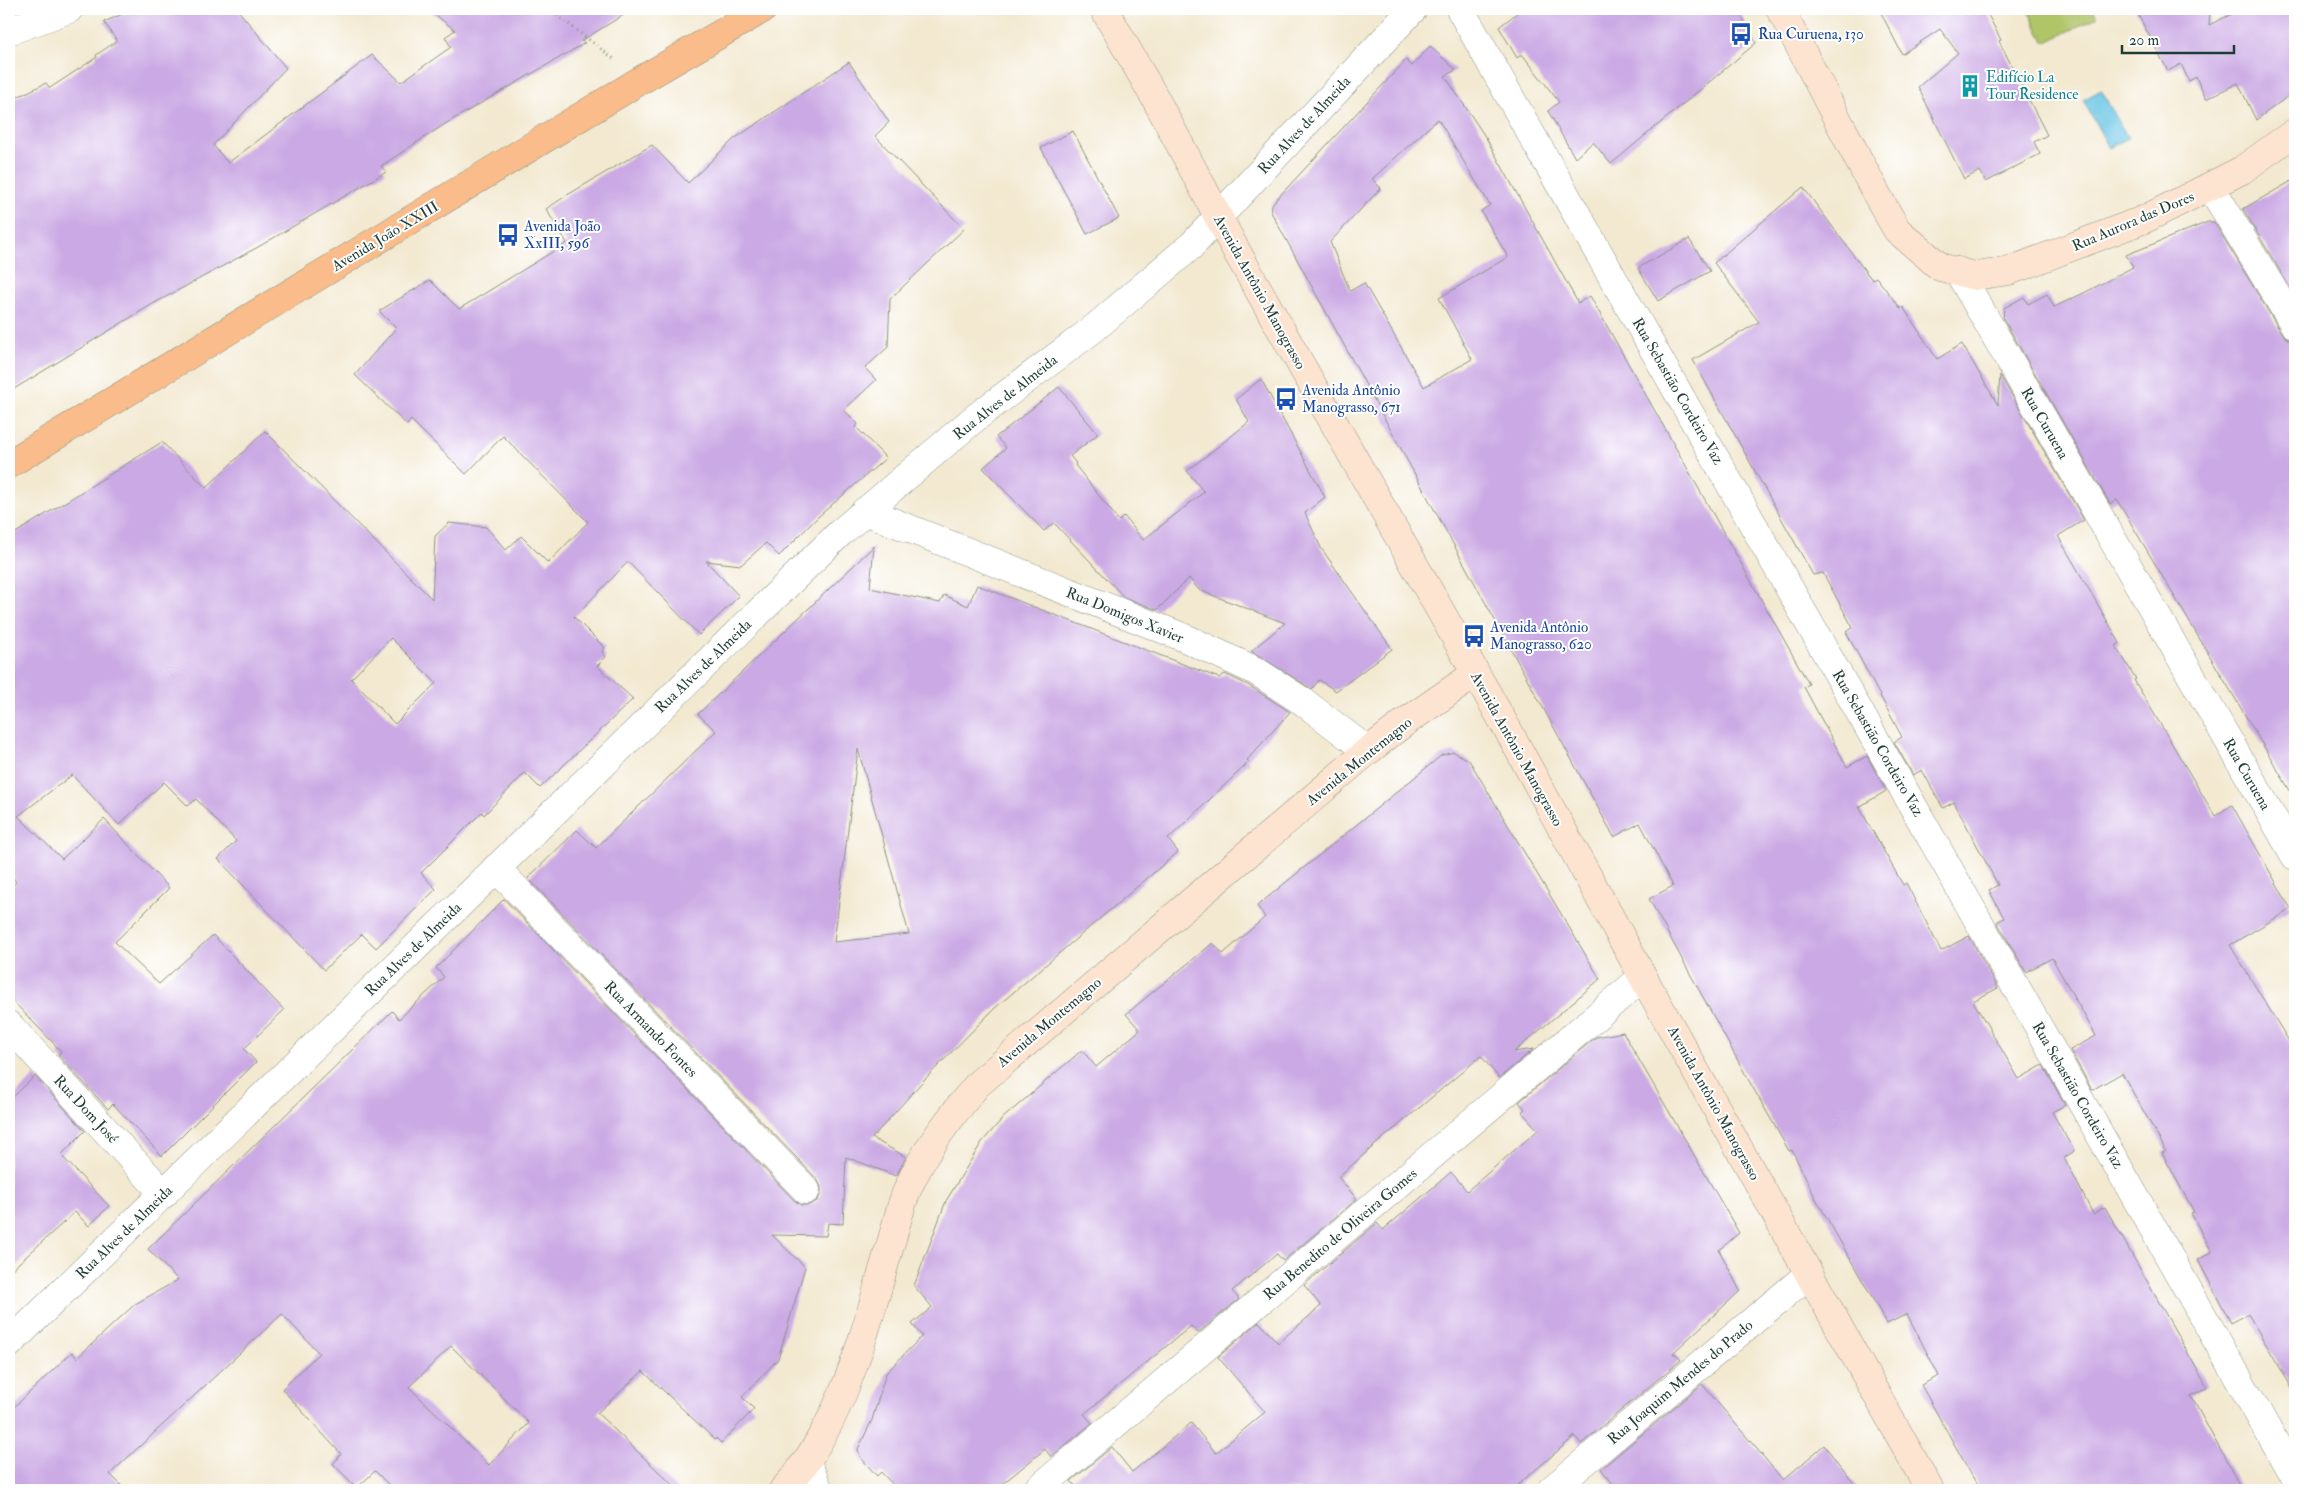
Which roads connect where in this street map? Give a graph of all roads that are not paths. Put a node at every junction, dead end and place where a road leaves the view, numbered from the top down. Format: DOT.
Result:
graph roads {
  1 [pos="69,9"];
  2 [pos="763,9"];
  3 [pos="1104,9"];
  4 [pos="1414,9"];
  5 [pos="1460,9"];
  6 [pos="1780,9"];
  7 [pos="9,31"];
  8 [pos="2295,132"];
  9 [pos="2211,187"];
  10 [pos="1218,218"];
  11 [pos="1958,271"];
  12 [pos="2295,326"];
  13 [pos="9,464"];
  14 [pos="865,511"];
  15 [pos="1475,674"];
  16 [pos="1368,751"];
  17 [pos="2295,856"];
  18 [pos="496,868"];
  19 [pos="1644,977"];
  20 [pos="9,1025"];
  21 [pos="806,1190"];
  22 [pos="164,1194"];
  23 [pos="1809,1274"];
  24 [pos="9,1344"];
  25 [pos="807,1463"];
  26 [pos="2295,1478"];
  27 [pos="783,1490"];
  28 [pos="819,1490"];
  29 [pos="1037,1490"];
  30 [pos="1551,1490"];
  31 [pos="1930,1490"];
  1 -- 7 [label="street"];
  2 -- 13 [label="main road, Avenida João XXIII"];
  3 -- 10 [label="street, Avenida Antônio Manograsso"];
  4 -- 10 [label="street, Rua Alves de Almeida"];
  5 -- 26 [label="street, Rua Sebastião Cordeiro Vaz"];
  6 -- 11 [label="street"];
  8 -- 9 [label="street, Rua Aurora das Dores"];
  9 -- 11 [label="street, Rua Aurora das Dores"];
  9 -- 12 [label="street"];
  10 -- 14 [label="street, Rua Alves de Almeida"];
  10 -- 15 [label="street, Avenida Antônio Manograsso"];
  11 -- 17 [label="street, Rua Curuena"];
  14 -- 16 [label="street, Rua Domigos Xavier"];
  14 -- 18 [label="street, Rua Alves de Almeida"];
  15 -- 16 [label="street, Avenida Montemagno"];
  15 -- 19 [label="street, Avenida Antônio Manograsso"];
  16 -- 25 [label="street, Avenida Montemagno"];
  18 -- 21 [label="street, Rua Armando Fontes"];
  18 -- 22 [label="street, Rua Alves de Almeida"];
  19 -- 23 [label="street, Avenida Antônio Manograsso"];
  19 -- 29 [label="street, Rua Benedito de Oliveira Gomes"];
  20 -- 22 [label="street, Rua Dom José"];
  22 -- 24 [label="street, Rua Alves de Almeida"];
  23 -- 30 [label="street, Rua Joaquim Mendes do Prado"];
  23 -- 31 [label="street, Avenida Antônio Manograsso"];
  25 -- 27 [label="street, Avenida Montemagno"];
  25 -- 28 [label="street"];
}
